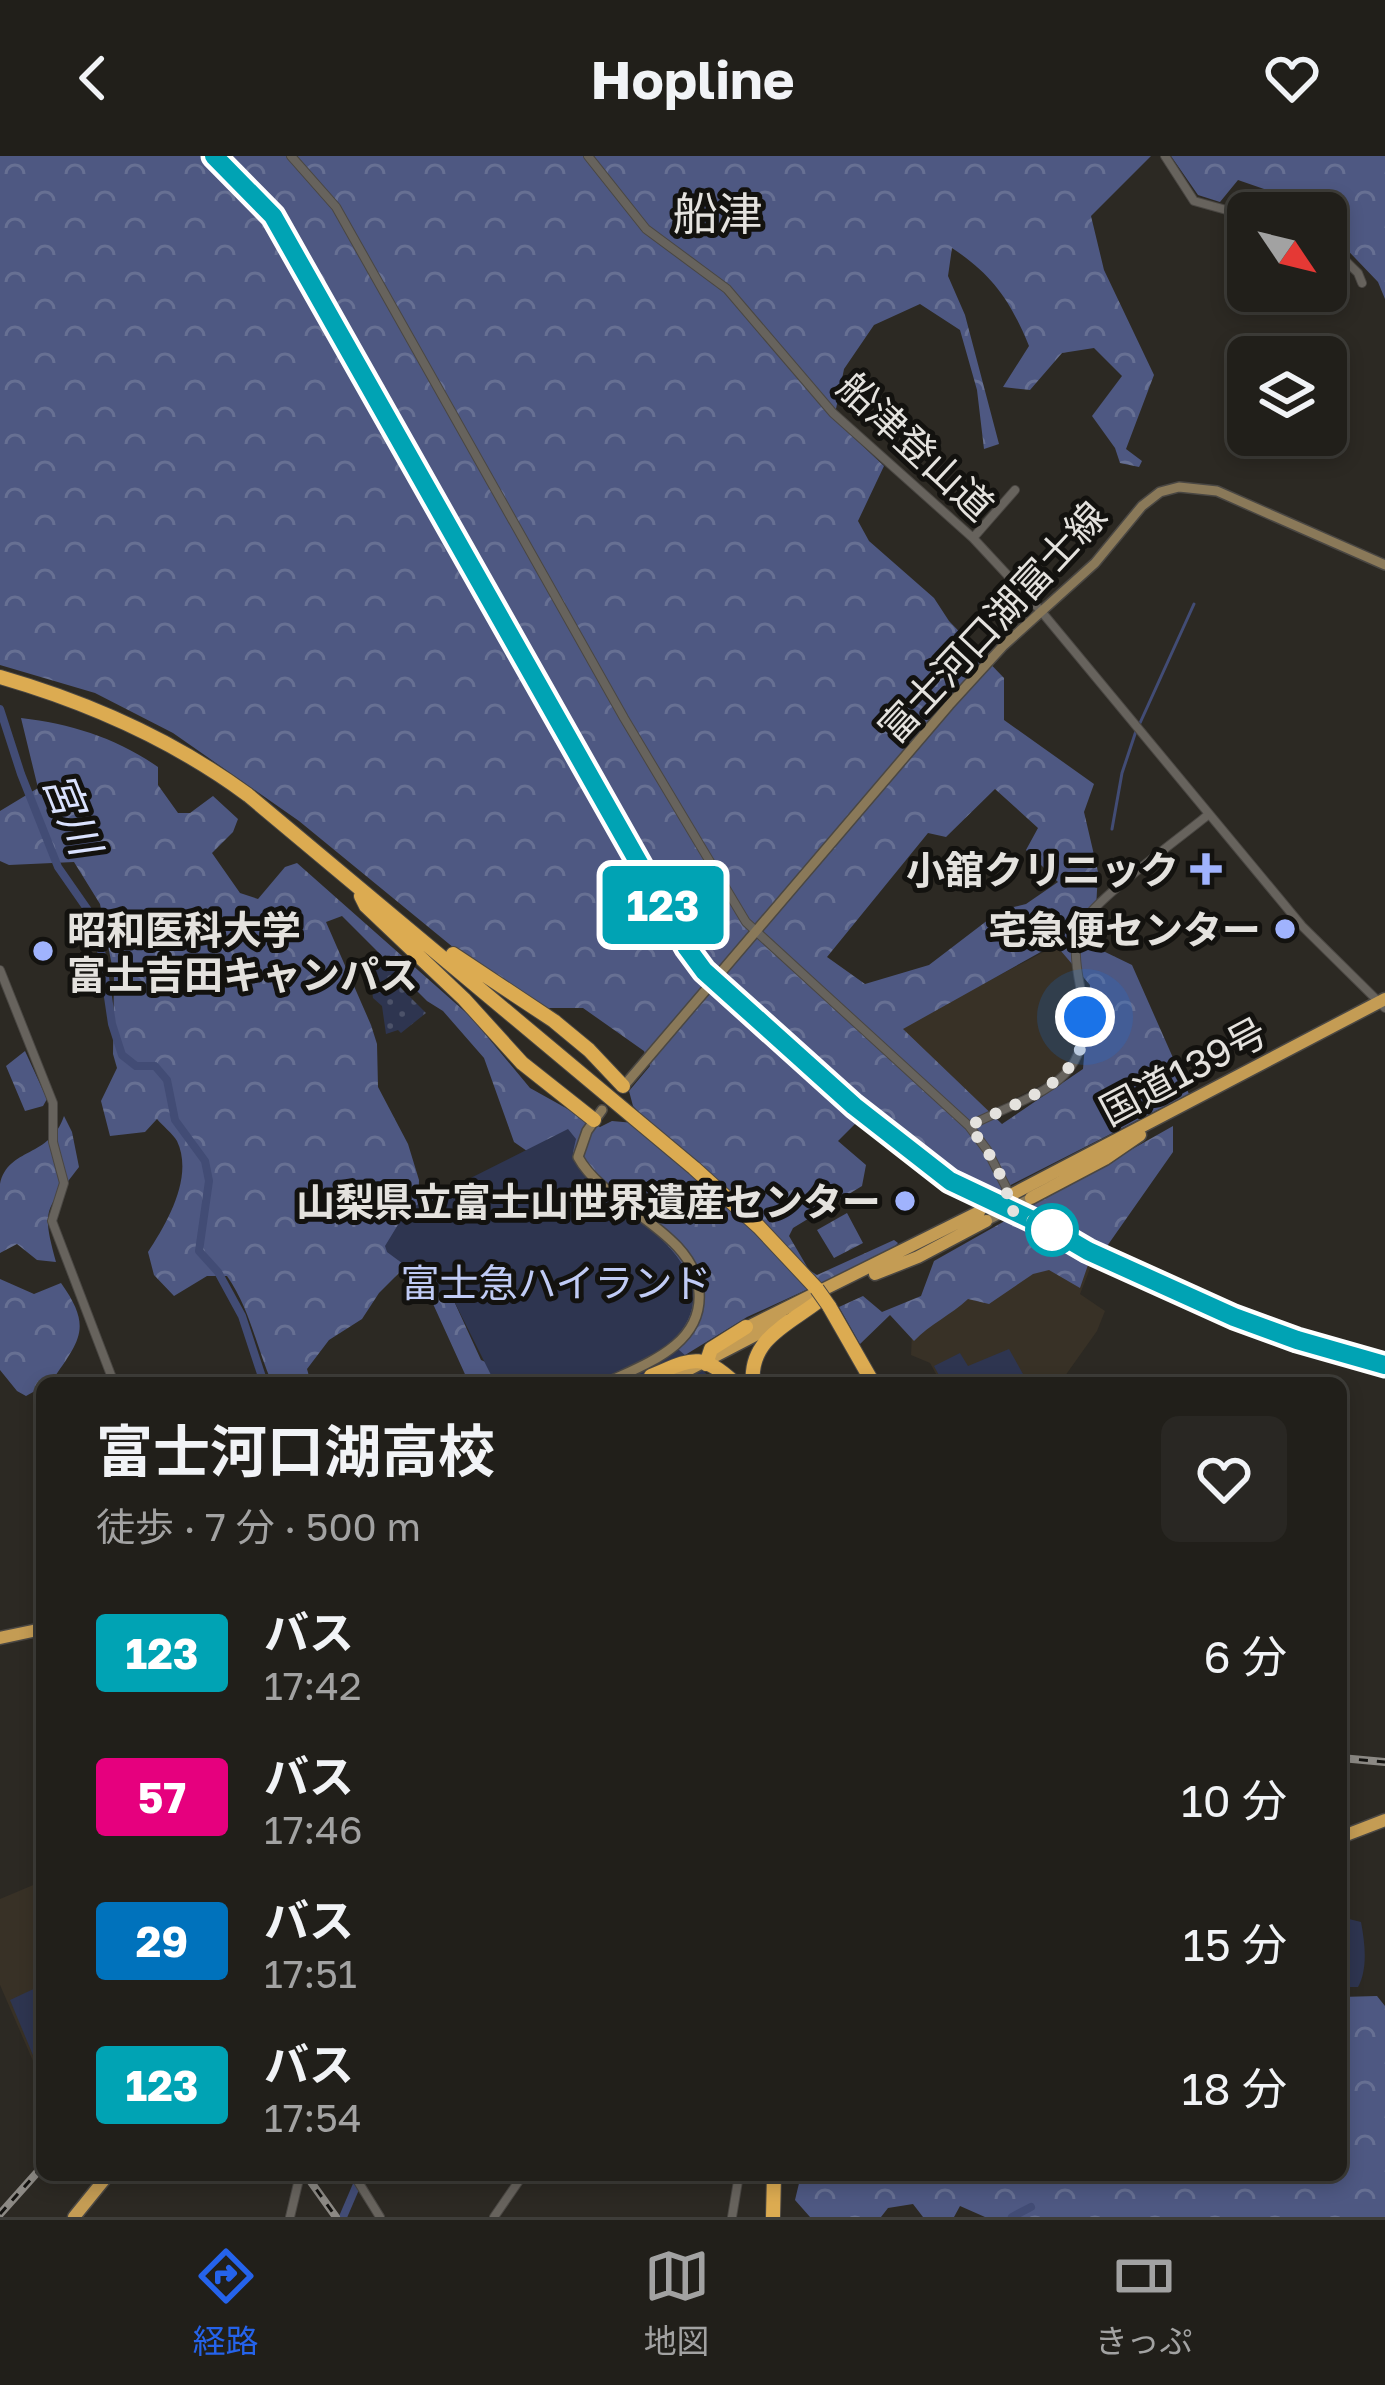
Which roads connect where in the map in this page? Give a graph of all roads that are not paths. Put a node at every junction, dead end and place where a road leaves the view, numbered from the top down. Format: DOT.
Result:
graph roads {
  1 [pos="214,156"];
  2 [pos="291,156"];
  3 [pos="588,156"];
  4 [pos="1165,156"];
  5 [pos="1227,210"];
  6 [pos="1347,262"];
  7 [pos="1362,283"];
  8 [pos="1015,490"];
  9 [pos="973,538"];
  10 [pos="1385,565"];
  11 [pos="1041,611"];
  12 [pos="4,681"];
  13 [pos="1209,814"];
  14 [pos="330,860"];
  15 [pos="361,896"];
  16 [pos="755,932"];
  17 [pos="0,970"];
  18 [pos="714,981"];
  19 [pos="1384,1004"];
  20 [pos="555,1057"];
  21 [pos="620,1091"];
  22 [pos="854,1106"];
  23 [pos="598,1115"];
  24 [pos="969,1126"];
  25 [pos="1138,1132"];
  26 [pos="958,1193"];
  27 [pos="1030,1198"];
  28 [pos="996,1206"];
  29 [pos="960,1216"];
  30 [pos="1030,1219"];
  31 [pos="1088,1251"];
  32 [pos="874,1271"];
  33 [pos="820,1299"];
  34 [pos="746,1327"];
  35 [pos="706,1360"];
  36 [pos="1385,1365"];
  37 [pos="112,1377"];
  38 [pos="617,1377"];
  39 [pos="655,1377"];
  40 [pos="656,1377"];
  41 [pos="724,1377"];
  42 [pos="753,1377"];
  43 [pos="867,1377"];
  44 [pos="36,1632"];
  45 [pos="0,1640"];
  46 [pos="1385,1820"];
  47 [pos="1347,1835"];
  48 [pos="103,2181"];
  49 [pos="299,2181"];
  50 [pos="359,2181"];
  51 [pos="519,2181"];
  52 [pos="738,2181"];
  53 [pos="770,2181"];
  54 [pos="74,2217"];
  55 [pos="290,2217"];
  56 [pos="380,2217"];
  57 [pos="494,2217"];
  58 [pos="732,2217"];
  59 [pos="770,2217"];
  1 -- 18 [label="main road"];
  2 -- 16 [label="street"];
  3 -- 9 [label="street, 船津登山道"];
  4 -- 5 [label="street"];
  6 -- 7 [label="street"];
  8 -- 9 [label="street"];
  9 -- 11 [label="street, 船津登山道"];
  10 -- 11 [label="main road, 富士河口湖富士線"];
  11 -- 13 [label="street, 船津登山道"];
  11 -- 16 [label="main road, 富士河口湖富士線"];
  12 -- 14 [label="highway"];
  12 -- 15 [label="highway"];
  13 -- 19 [label="street, 船津登山道"];
  13 -- 24 [label="street"];
  14 -- 20 [label="highway"];
  14 -- 21 [label="highway"];
  15 -- 20 [label="highway"];
  15 -- 23 [label="highway"];
  16 -- 18 [label="main road, 富士河口湖富士線"];
  16 -- 24 [label="street"];
  17 -- 37 [label="street"];
  18 -- 21 [label="main road, 富士河口湖富士線"];
  18 -- 22 [label="main road"];
  19 -- 25 [label="highway, 国道139号"];
  20 -- 33 [label="highway"];
  22 -- 26 [label="main road"];
  22 -- 28 [label="main road"];
  23 -- 38 [label="main road"];
  24 -- 28 [label="street"];
  25 -- 27 [label="highway"];
  25 -- 28 [label="highway, 国道139号"];
  26 -- 28 [label="main road"];
  26 -- 29 [label="main road"];
  27 -- 28 [label="main road"];
  27 -- 30 [label="main road"];
  28 -- 29 [label="main road"];
  28 -- 30 [label="main road"];
  28 -- 31 [label="main road"];
  28 -- 32 [label="highway, 国道139号"];
  29 -- 32 [label="highway"];
  30 -- 31 [label="main road"];
  31 -- 36 [label="main road"];
  32 -- 33 [label="highway, 国道139号"];
  32 -- 34 [label="highway, 国道139号"];
  33 -- 35 [label="highway, 国道139号"];
  33 -- 42 [label="highway"];
  33 -- 43 [label="highway"];
  34 -- 35 [label="highway"];
  34 -- 39 [label="highway, 国道139号"];
  35 -- 40 [label="highway"];
  35 -- 41 [label="highway"];
  44 -- 45 [label="highway"];
  46 -- 47 [label="highway"];
  48 -- 54 [label="highway"];
  49 -- 55 [label="street"];
  50 -- 56 [label="street"];
  51 -- 57 [label="street"];
  52 -- 58 [label="street"];
  53 -- 59 [label="highway"];
}
